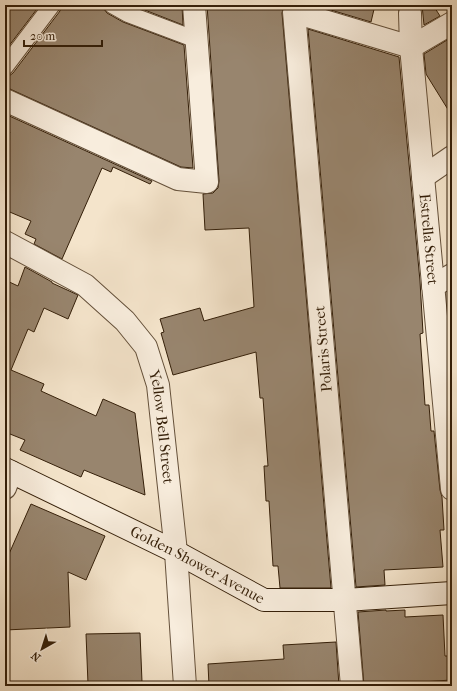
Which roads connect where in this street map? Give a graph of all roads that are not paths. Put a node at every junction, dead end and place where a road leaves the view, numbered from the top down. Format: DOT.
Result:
graph roads {
  1 [pos="52,5"];
  2 [pos="112,5"];
  3 [pos="194,5"];
  4 [pos="410,13"];
  5 [pos="452,23"];
  6 [pos="197,40"];
  7 [pos="411,47"];
  8 [pos="5,67"];
  9 [pos="5,100"];
  10 [pos="452,157"];
  11 [pos="423,177"];
  12 [pos="5,242"];
  13 [pos="452,276"];
  14 [pos="433,286"];
  15 [pos="7,476"];
  16 [pos="452,489"];
  17 [pos="176,552"];
  18 [pos="452,594"];
  19 [pos="345,600"];
  20 [pos="185,686"];
  21 [pos="352,686"];
  1 -- 8 [label="lane"];
  2 -- 6 [label="lane"];
  3 -- 6 [label="street"];
  4 -- 7 [label="street, Estrella Street"];
  5 -- 7 [label="street"];
  6 -- 9 [label="street"];
  7 -- 11 [label="street, Estrella Street"];
  7 -- 19 [label="street, Polaris Street"];
  10 -- 11 [label="street"];
  11 -- 14 [label="street, Estrella Street"];
  12 -- 17 [label="street, Yellow Bell Street"];
  13 -- 14 [label="street"];
  14 -- 16 [label="street, Estrella Street"];
  15 -- 17 [label="street, Golden Shower Avenue"];
  17 -- 19 [label="street, Golden Shower Avenue"];
  17 -- 20 [label="street, Yellow Bell Street"];
  18 -- 19 [label="street, Golden Shower Avenue"];
  19 -- 21 [label="street, Polaris Street"];
}
